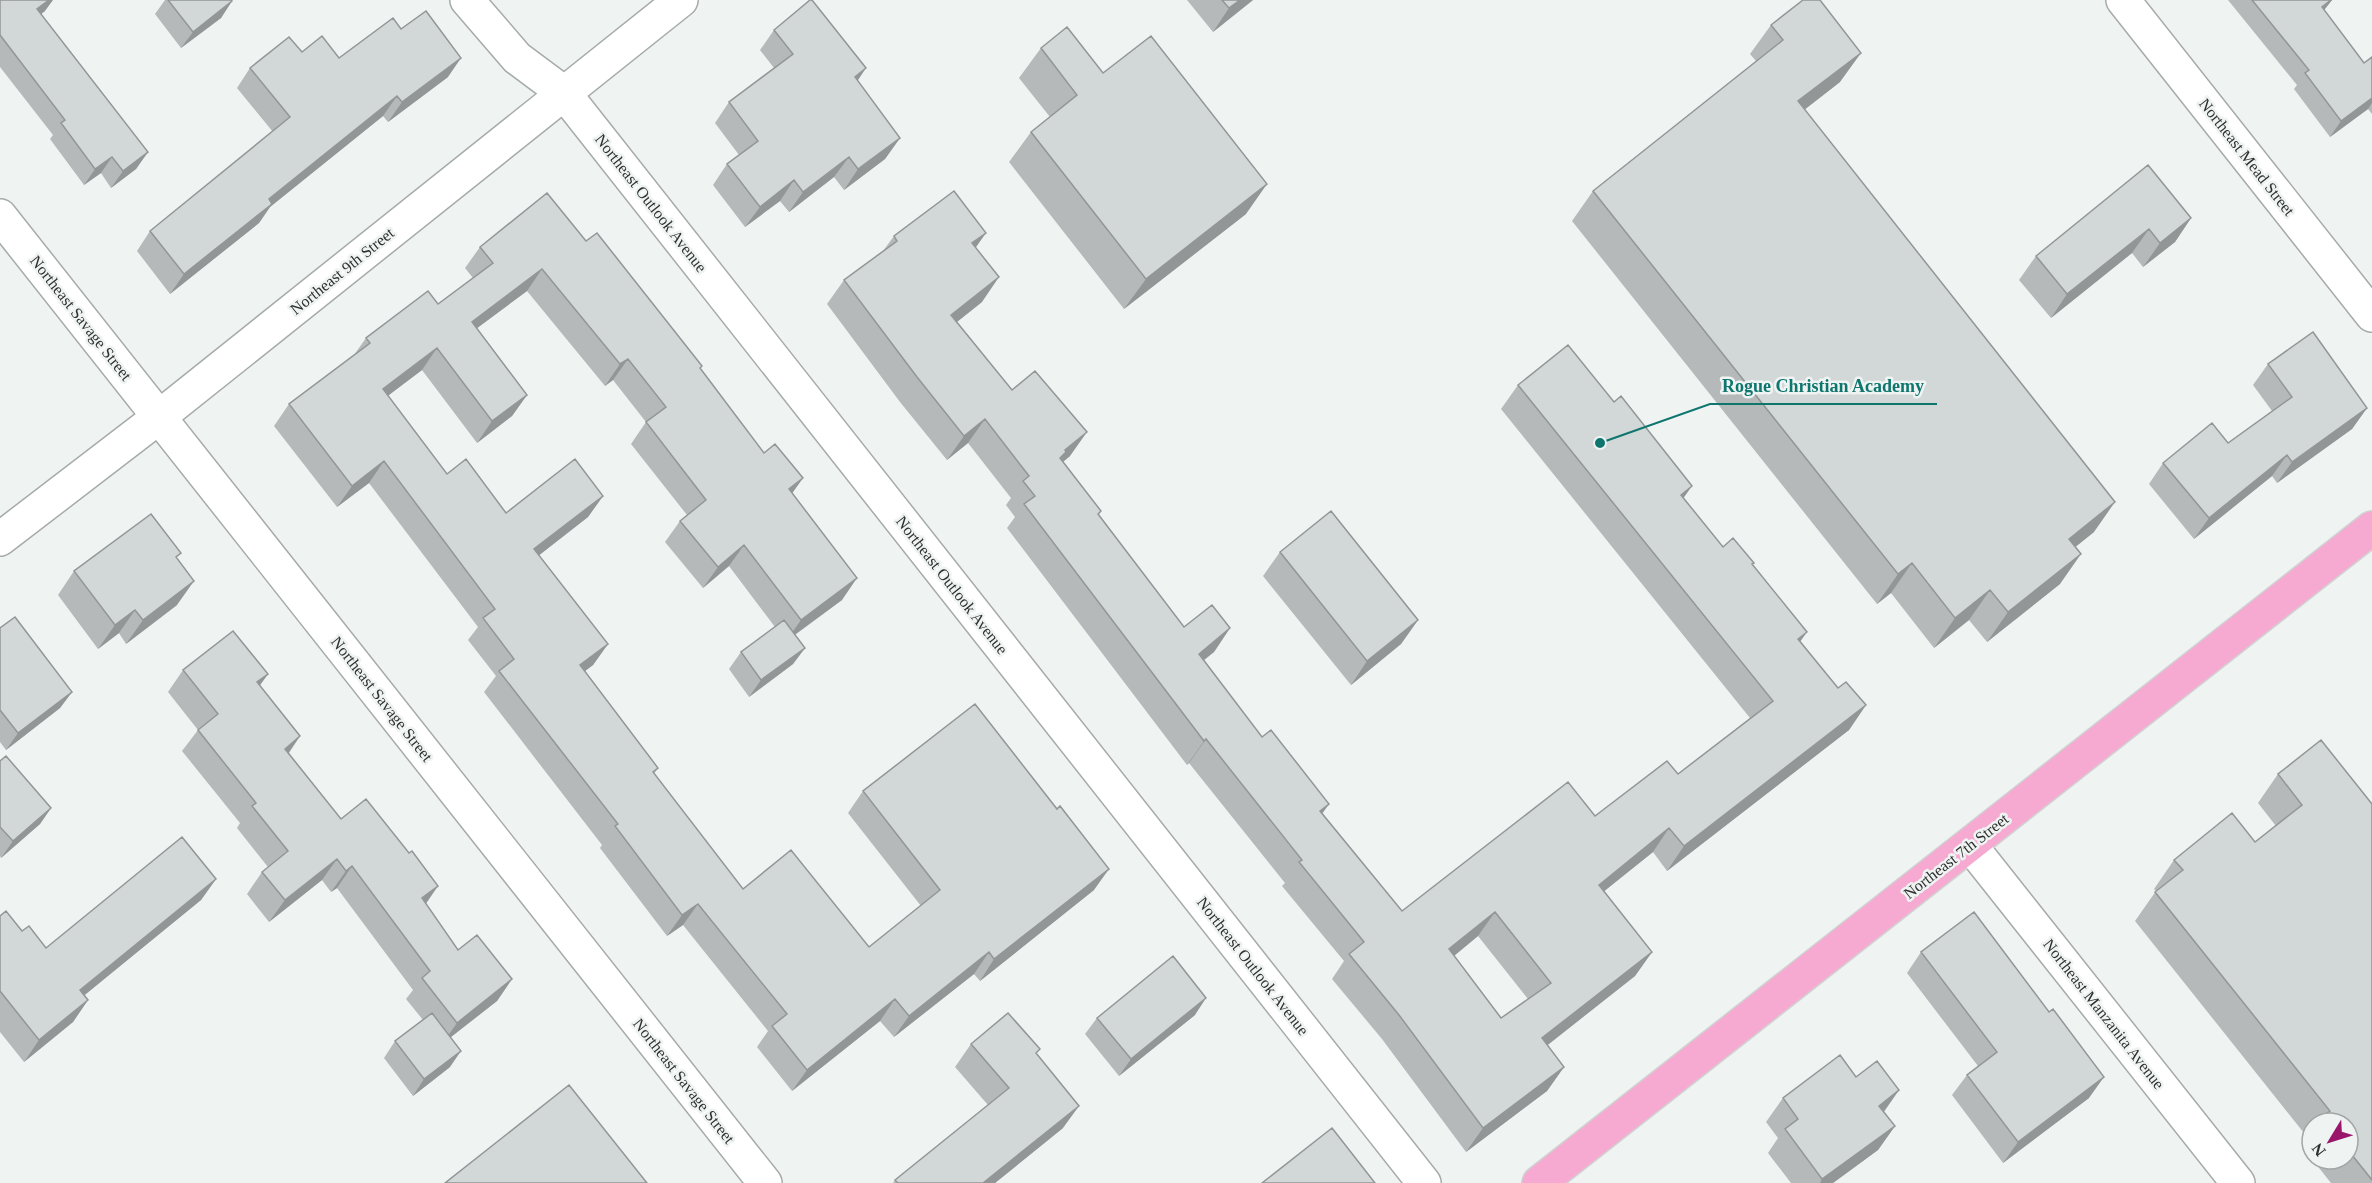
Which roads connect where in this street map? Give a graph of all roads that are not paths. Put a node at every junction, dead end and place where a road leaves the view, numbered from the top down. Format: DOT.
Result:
graph roads {
  1 [pos="467,0"];
  2 [pos="681,0"];
  3 [pos="2123,0"];
  4 [pos="564,93"];
  5 [pos="0,216"];
  6 [pos="2372,315"];
  7 [pos="159,417"];
  8 [pos="2372,528"];
  9 [pos="0,539"];
  10 [pos="1970,845"];
  11 [pos="765,1183"];
  12 [pos="1424,1183"];
  13 [pos="1539,1183"];
  14 [pos="2238,1183"];
  1 -- 4 [label="street, Northeast Outlook Avenue"];
  2 -- 4 [label="street, Northeast 9th Street"];
  3 -- 6 [label="street, Northeast Mead Street"];
  4 -- 7 [label="street, Northeast 9th Street"];
  4 -- 12 [label="street, Northeast Outlook Avenue"];
  5 -- 7 [label="street, Northeast Savage Street"];
  7 -- 9 [label="street, Northeast 9th Street"];
  7 -- 11 [label="street, Northeast Savage Street"];
  8 -- 10 [label="highway, Northeast 7th Street"];
  10 -- 13 [label="highway, Northeast 7th Street"];
  10 -- 14 [label="street, Northeast Manzanita Avenue"];
}
